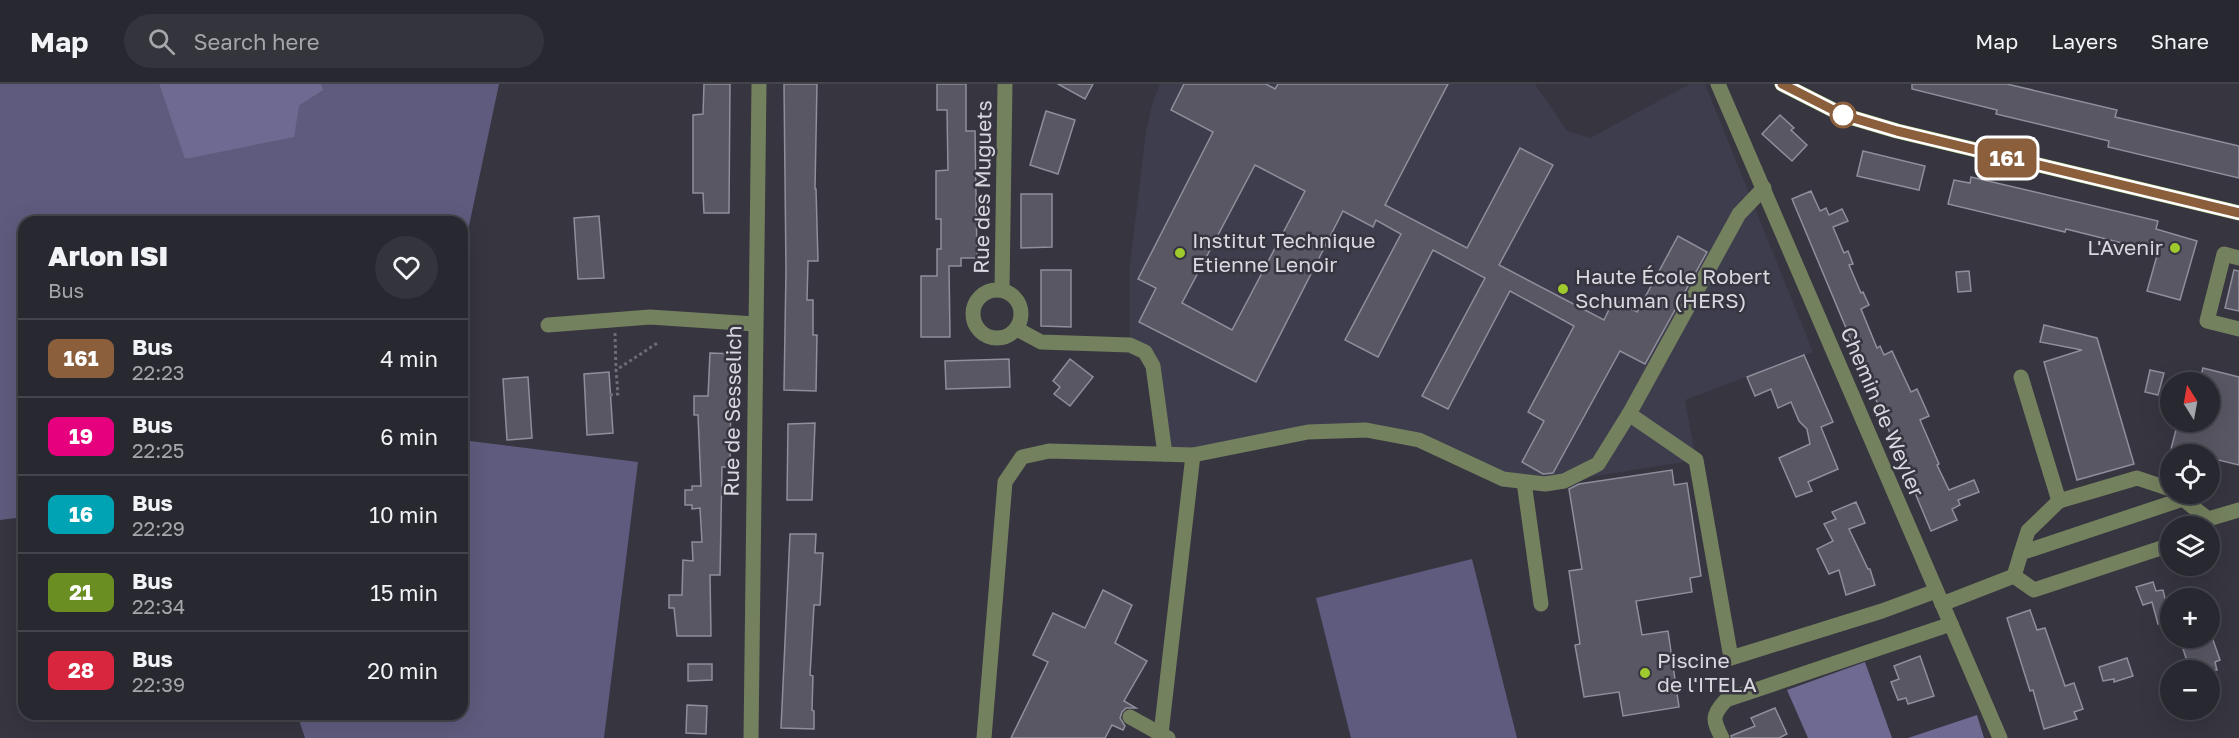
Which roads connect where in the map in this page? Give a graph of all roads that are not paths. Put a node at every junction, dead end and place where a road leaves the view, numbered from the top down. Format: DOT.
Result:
graph roads {
  1 [pos="759,84"];
  2 [pos="1005,84"];
  3 [pos="1718,84"];
  4 [pos="1728,84"];
  5 [pos="1782,84"];
  6 [pos="1727,102"];
  7 [pos="1764,188"];
  8 [pos="2239,213"];
  9 [pos="2239,258"];
  10 [pos="1002,290"];
  11 [pos="755,324"];
  12 [pos="548,325"];
  13 [pos="1017,328"];
  14 [pos="2239,329"];
  15 [pos="2021,377"];
  16 [pos="1629,414"];
  17 [pos="1165,454"];
  18 [pos="1193,455"];
  19 [pos="1524,482"];
  20 [pos="2160,486"];
  21 [pos="2059,501"];
  22 [pos="2160,503"];
  23 [pos="2187,504"];
  24 [pos="2239,510"];
  25 [pos="2199,516"];
  26 [pos="2220,517"];
  27 [pos="2160,548"];
  28 [pos="2021,553"];
  29 [pos="2014,576"];
  30 [pos="1939,597"];
  31 [pos="1541,604"];
  32 [pos="1951,624"];
  33 [pos="1130,717"];
  34 [pos="1163,737"];
  35 [pos="751,738"];
  36 [pos="984,738"];
  37 [pos="1722,738"];
  38 [pos="2000,738"];
  1 -- 11 [label="street, Rue de Sesselich"];
  2 -- 10 [label="street, Rue des Muguets"];
  3 -- 6 [label="street, Chemin de Weyler"];
  4 -- 6 [label="street, Chemin de Weyler"];
  5 -- 8 [label="main road"];
  6 -- 7 [label="street, Chemin de Weyler"];
  7 -- 16 [label="street"];
  7 -- 30 [label="street, Chemin de Weyler"];
  9 -- 14 [label="street"];
  10 -- 13 [label="street, Rue des Muguets"];
  10 -- 13 [label="street, Rue des Muguets"];
  11 -- 12 [label="street"];
  11 -- 35 [label="street, Rue de Sesselich"];
  13 -- 17 [label="street"];
  15 -- 21 [label="street"];
  16 -- 19 [label="street"];
  16 -- 30 [label="street"];
  17 -- 18 [label="street"];
  17 -- 36 [label="street"];
  18 -- 19 [label="street"];
  18 -- 34 [label="street"];
  19 -- 31 [label="street"];
  20 -- 21 [label="street"];
  21 -- 28 [label="street"];
  22 -- 28 [label="street"];
  23 -- 25 [label="street"];
  24 -- 26 [label="street"];
  27 -- 29 [label="street"];
  28 -- 29 [label="street"];
  29 -- 30 [label="street"];
  30 -- 32 [label="street, Chemin de Weyler"];
  32 -- 37 [label="street"];
  32 -- 38 [label="street, Chemin de Weyler"];
  33 -- 34 [label="street"];
}
